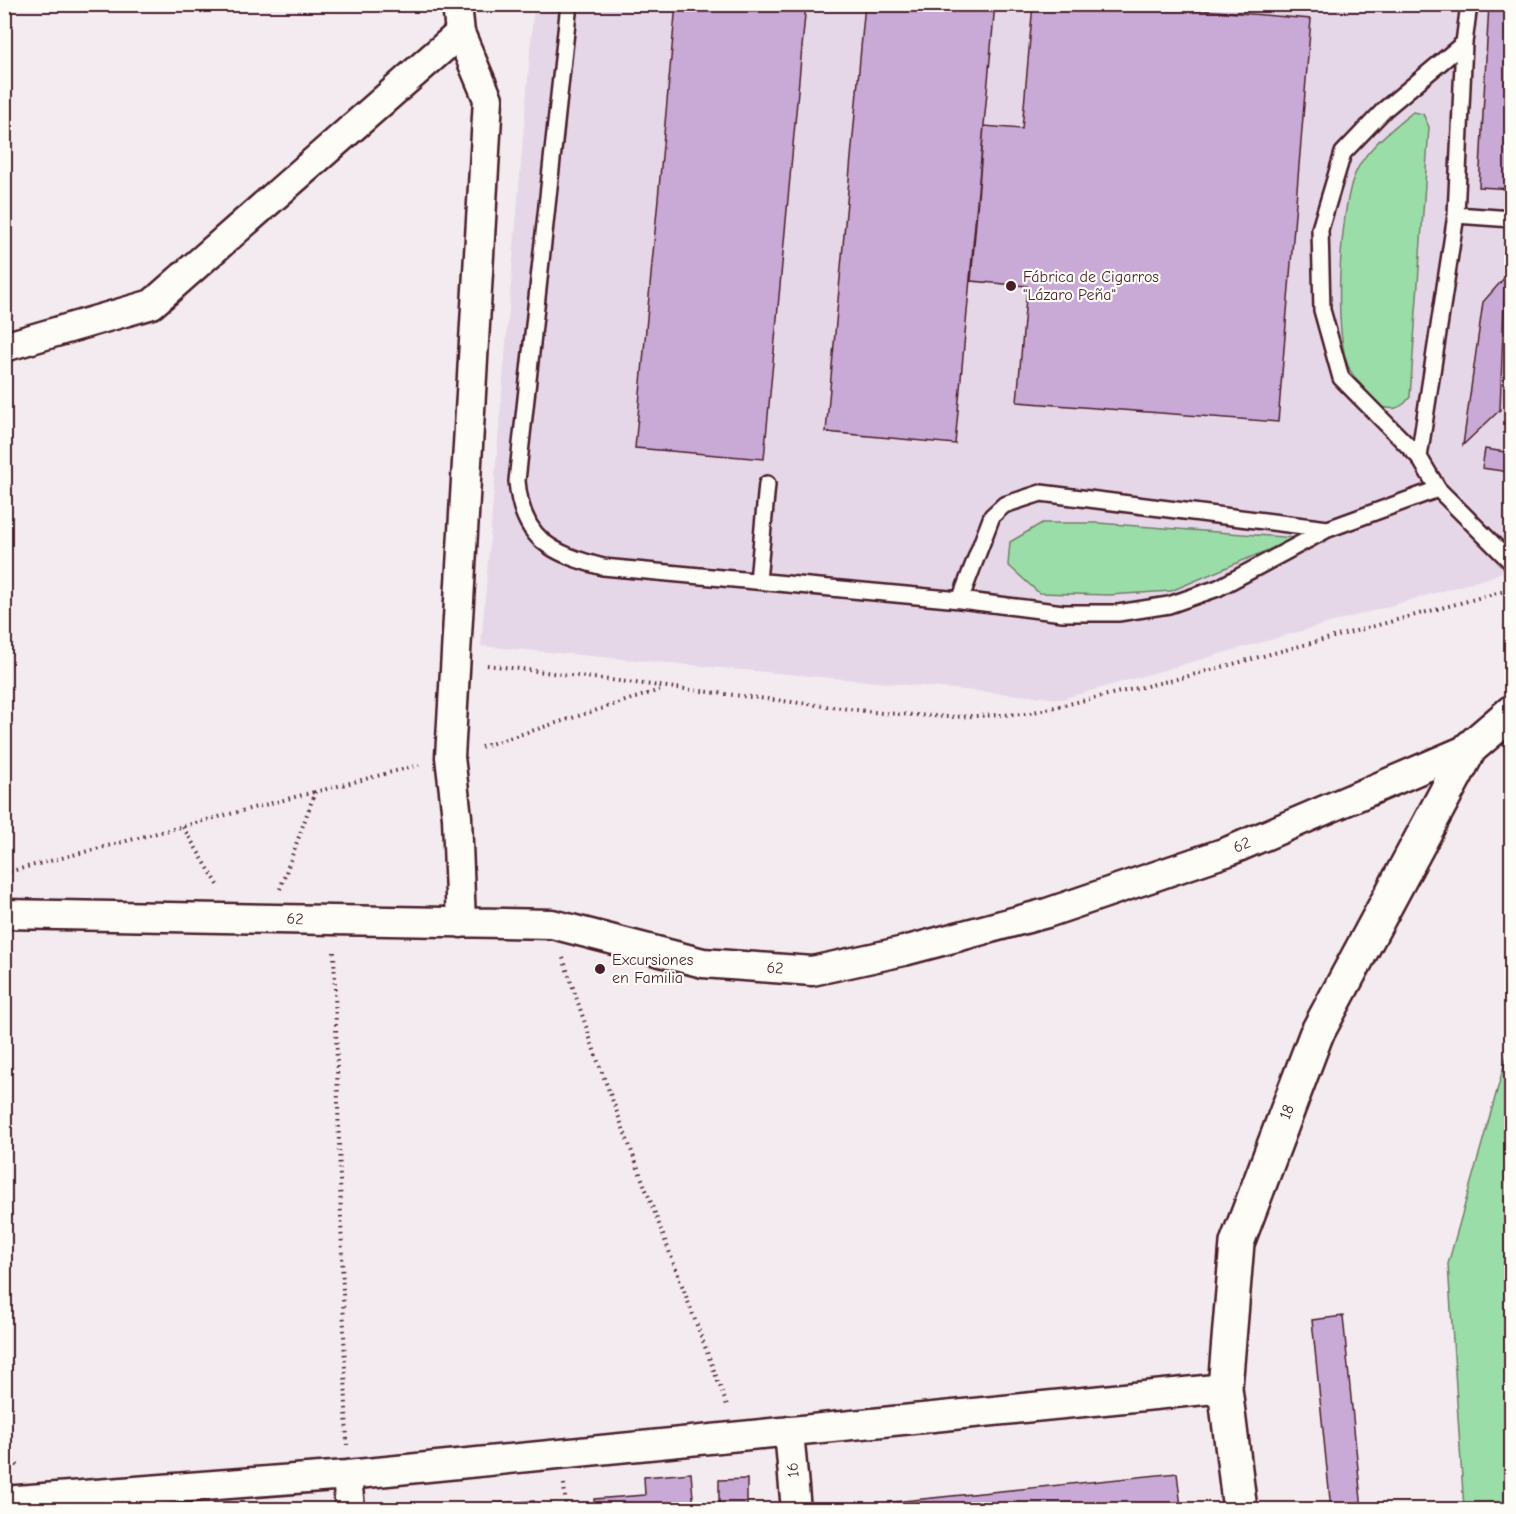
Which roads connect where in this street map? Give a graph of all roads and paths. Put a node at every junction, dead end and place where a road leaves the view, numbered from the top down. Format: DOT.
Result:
graph roads {
  1 [pos="457,4"];
  2 [pos="569,4"];
  3 [pos="1469,4"];
  4 [pos="460,33"];
  5 [pos="1464,44"];
  6 [pos="1456,215"];
  7 [pos="1512,219"];
  8 [pos="4,347"];
  9 [pos="1419,457"];
  10 [pos="767,484"];
  11 [pos="1438,489"];
  12 [pos="1328,529"];
  13 [pos="1512,563"];
  14 [pos="758,581"];
  15 [pos="1512,589"];
  16 [pos="960,600"];
  17 [pos="456,661"];
  18 [pos="666,688"];
  19 [pos="1512,712"];
  20 [pos="1512,738"];
  21 [pos="1470,748"];
  22 [pos="450,757"];
  23 [pos="315,792"];
  24 [pos="183,827"];
  25 [pos="4,873"];
  26 [pos="4,914"];
  27 [pos="237,917"];
  28 [pos="269,918"];
  29 [pos="333,921"];
  30 [pos="461,923"];
  31 [pos="552,924"];
  32 [pos="1225,1388"];
  33 [pos="789,1431"];
  34 [pos="739,1436"];
  35 [pos="347,1475"];
  36 [pos="4,1501"];
  37 [pos="350,1509"];
  38 [pos="796,1509"];
  39 [pos="1239,1509"];
  1 -- 4 [label="street"];
  2 -- 14 [label="lane"];
  3 -- 5 [label="lane"];
  4 -- 8 [label="street"];
  4 -- 17 [label="street"];
  5 -- 6 [label="lane"];
  5 -- 9 [label="lane"];
  6 -- 7 [label="lane"];
  6 -- 9 [label="lane"];
  9 -- 11 [label="lane"];
  10 -- 14 [label="lane"];
  11 -- 12 [label="lane"];
  11 -- 13 [label="lane"];
  12 -- 16 [label="lane"];
  12 -- 16 [label="lane"];
  14 -- 16 [label="lane"];
  15 -- 18 [label="path"];
  17 -- 18 [label="path"];
  17 -- 22 [label="street"];
  18 -- 22 [label="path"];
  19 -- 21 [label="street"];
  20 -- 21 [label="street, 62"];
  21 -- 31 [label="street, 62"];
  21 -- 32 [label="street, 18"];
  22 -- 23 [label="path"];
  22 -- 30 [label="street"];
  23 -- 24 [label="path"];
  23 -- 28 [label="path"];
  24 -- 25 [label="path"];
  24 -- 27 [label="path"];
  26 -- 27 [label="street, 62"];
  27 -- 28 [label="street, 62"];
  28 -- 29 [label="street, 62"];
  29 -- 30 [label="street, 62"];
  29 -- 35 [label="path"];
  30 -- 31 [label="street, 62"];
  31 -- 34 [label="path"];
  32 -- 33 [label="street"];
  32 -- 39 [label="street, 18"];
  33 -- 34 [label="street"];
  33 -- 38 [label="street, 16"];
  34 -- 35 [label="street"];
  35 -- 36 [label="street"];
  35 -- 37 [label="street"];
}
